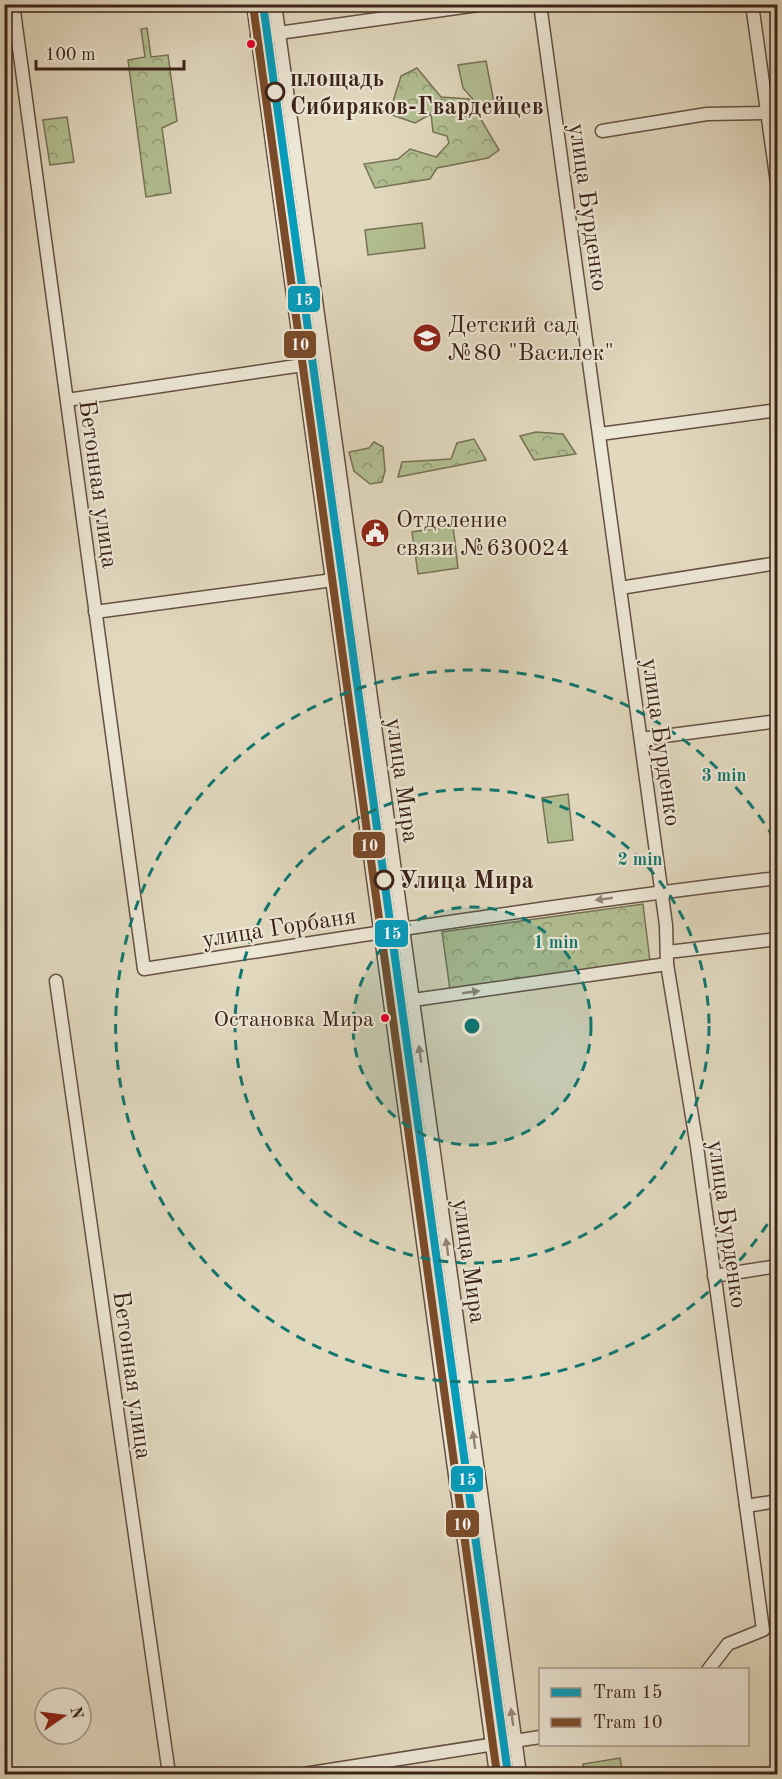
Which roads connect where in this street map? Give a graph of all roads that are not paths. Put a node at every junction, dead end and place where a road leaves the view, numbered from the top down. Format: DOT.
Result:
graph roads {
  1 [pos="13,4"];
  2 [pos="253,4"];
  3 [pos="275,4"];
  4 [pos="485,4"];
  5 [pos="540,4"];
  6 [pos="752,4"];
  7 [pos="279,33"];
  8 [pos="257,36"];
  9 [pos="772,111"];
  10 [pos="602,131"];
  11 [pos="777,190"];
  12 [pos="303,365"];
  13 [pos="67,400"];
  14 [pos="777,410"];
  15 [pos="600,434"];
  16 [pos="777,562"];
  17 [pos="333,580"];
  18 [pos="620,588"];
  19 [pos="95,612"];
  20 [pos="777,721"];
  21 [pos="641,739"];
  22 [pos="777,878"];
  23 [pos="662,891"];
  24 [pos="403,928"];
  25 [pos="381,932"];
  26 [pos="777,939"];
  27 [pos="668,958"];
  28 [pos="144,969"];
  29 [pos="56,981"];
  30 [pos="413,1000"];
  31 [pos="777,1266"];
  32 [pos="714,1276"];
  33 [pos="777,1501"];
  34 [pos="746,1506"];
  35 [pos="710,1668"];
  36 [pos="539,1737"];
  37 [pos="515,1741"];
  38 [pos="492,1744"];
  39 [pos="169,1774"];
  40 [pos="304,1774"];
  41 [pos="496,1774"];
  42 [pos="520,1774"];
  1 -- 13 [label="street, Бетонная улица"];
  2 -- 8 [label="street"];
  3 -- 7 [label="street, улица Мира"];
  4 -- 7 [label="street"];
  5 -- 15 [label="street, улица Бурденко"];
  6 -- 9 [label="street"];
  7 -- 8 [label="street"];
  7 -- 24 [label="street, улица Мира"];
  8 -- 12 [label="street, улица Мира"];
  9 -- 10 [label="street"];
  9 -- 11 [label="street"];
  12 -- 13 [label="street"];
  12 -- 17 [label="street, улица Мира"];
  13 -- 19 [label="street, Бетонная улица"];
  14 -- 15 [label="street"];
  15 -- 18 [label="street, улица Бурденко"];
  16 -- 18 [label="street"];
  17 -- 19 [label="street"];
  17 -- 25 [label="street, улица Мира"];
  18 -- 21 [label="street, улица Бурденко"];
  19 -- 28 [label="street, Бетонная улица"];
  20 -- 21 [label="street"];
  21 -- 23 [label="street, улица Бурденко"];
  22 -- 23 [label="street, улица Горбаня"];
  23 -- 24 [label="street, улица Горбаня, one-way"];
  23 -- 27 [label="street, улица Бурденко"];
  24 -- 25 [label="street, улица Горбаня"];
  24 -- 30 [label="street, улица Мира"];
  25 -- 28 [label="street, улица Горбаня"];
  25 -- 38 [label="street, улица Мира"];
  26 -- 27 [label="street"];
  30 -- 27 [label="street, one-way"];
  27 -- 32 [label="street, улица Бурденко"];
  29 -- 39 [label="street, Бетонная улица"];
  37 -- 30 [label="street, улица Мира, one-way"];
  31 -- 32 [label="street"];
  32 -- 34 [label="street, улица Бурденко"];
  33 -- 34 [label="street"];
  34 -- 35 [label="street, улица Бурденко"];
  36 -- 37 [label="street"];
  37 -- 38 [label="street"];
  37 -- 42 [label="street, улица Мира"];
  38 -- 40 [label="street"];
  38 -- 41 [label="street, улица Мира"];
}
